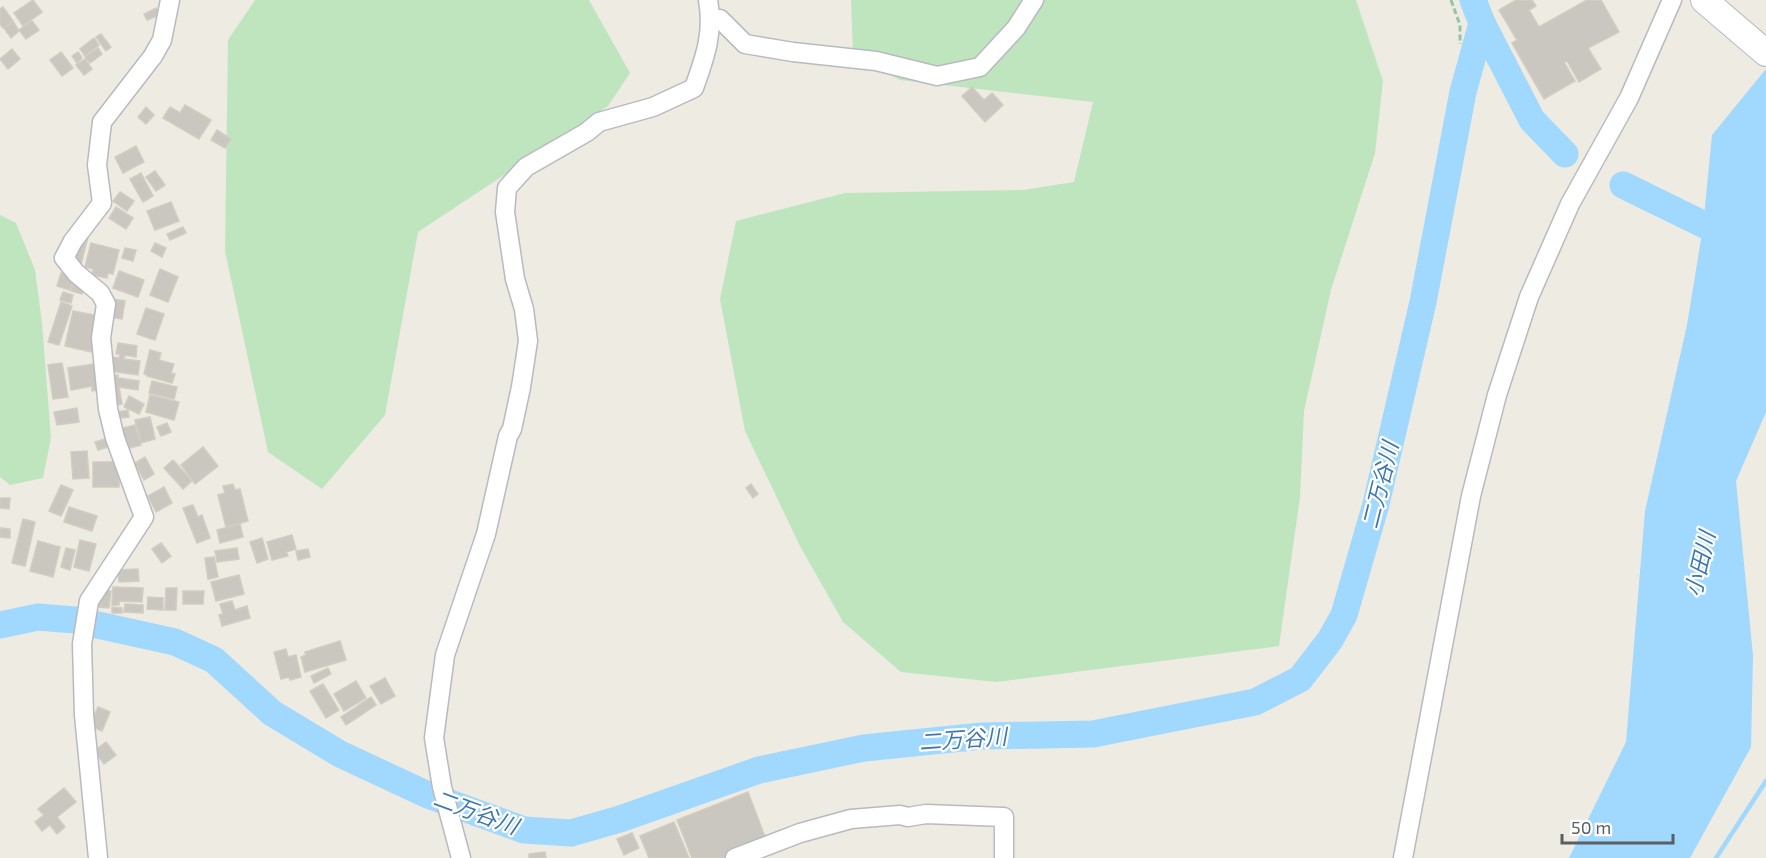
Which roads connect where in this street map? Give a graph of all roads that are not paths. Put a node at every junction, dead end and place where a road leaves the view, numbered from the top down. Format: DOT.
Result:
graph roads {
  1 [pos="170,0"];
  2 [pos="708,0"];
  3 [pos="1034,0"];
  4 [pos="1672,0"];
  5 [pos="1704,0"];
  6 [pos="712,21"];
  7 [pos="1766,53"];
  8 [pos="98,858"];
  9 [pos="461,858"];
  10 [pos="735,858"];
  11 [pos="1004,858"];
  12 [pos="1403,858"];
  1 -- 8 [label="street"];
  2 -- 6 [label="street"];
  3 -- 6 [label="street"];
  4 -- 12 [label="street"];
  5 -- 7 [label="main road"];
  6 -- 9 [label="street"];
  10 -- 11 [label="street"];
}
